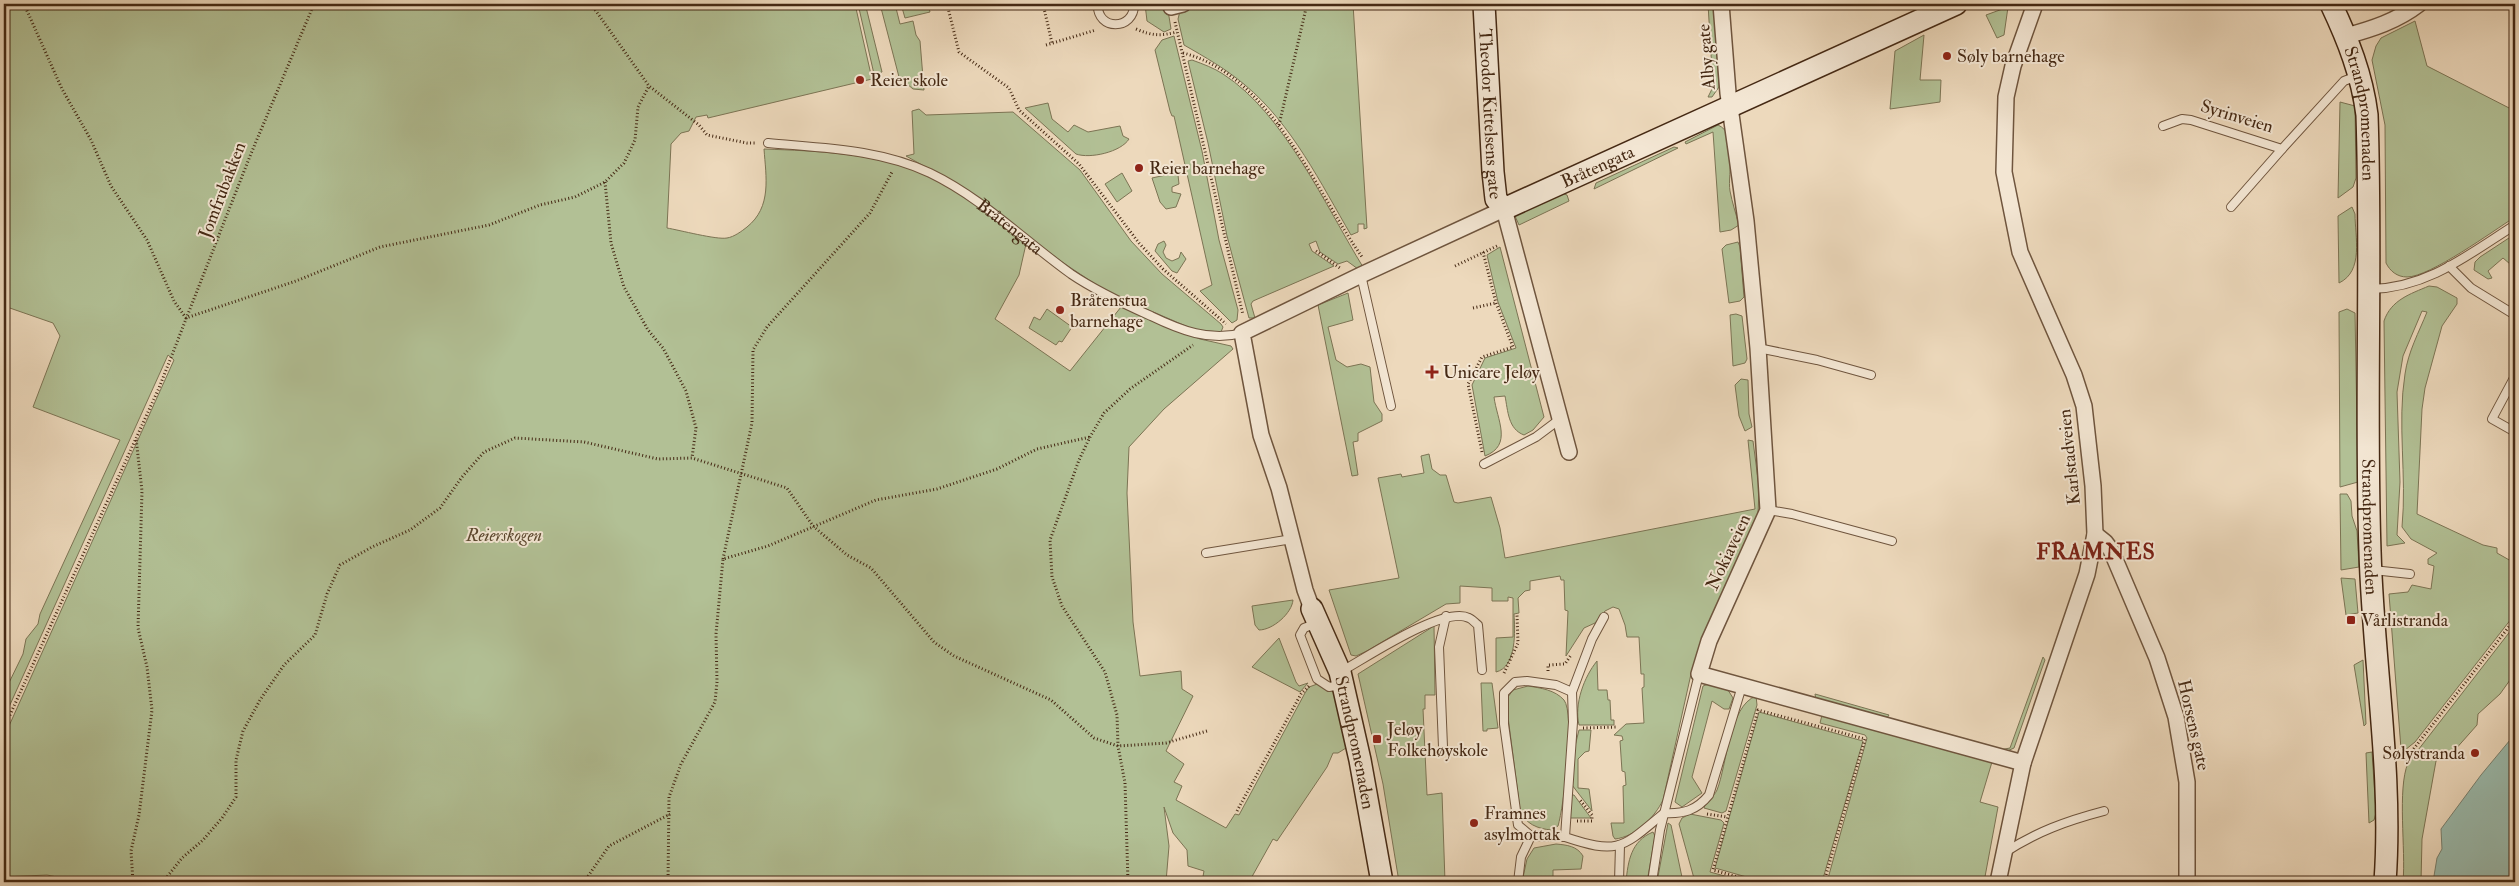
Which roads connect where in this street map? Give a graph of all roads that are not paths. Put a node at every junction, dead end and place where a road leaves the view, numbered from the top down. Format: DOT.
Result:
graph roads {
  1 [pos="1098,4"];
  2 [pos="1134,4"];
  3 [pos="1484,4"];
  4 [pos="1721,4"];
  5 [pos="1956,4"];
  6 [pos="2035,4"];
  7 [pos="2331,4"];
  8 [pos="2419,4"];
  9 [pos="2346,36"];
  10 [pos="2359,75"];
  11 [pos="1730,108"];
  12 [pos="2164,126"];
  13 [pos="768,143"];
  14 [pos="2282,149"];
  15 [pos="2231,207"];
  16 [pos="1504,209"];
  17 [pos="2515,225"];
  18 [pos="2449,266"];
  19 [pos="1366,273"];
  20 [pos="2369,289"];
  21 [pos="2515,316"];
  22 [pos="1242,333"];
  23 [pos="1758,348"];
  24 [pos="1871,375"];
  25 [pos="2515,376"];
  26 [pos="1391,406"];
  27 [pos="1560,419"];
  28 [pos="2515,432"];
  29 [pos="1569,452"];
  30 [pos="1484,464"];
  31 [pos="1768,510"];
  32 [pos="2094,534"];
  33 [pos="1292,539"];
  34 [pos="1892,541"];
  35 [pos="1206,553"];
  36 [pos="2371,569"];
  37 [pos="2410,574"];
  38 [pos="1315,616"];
  39 [pos="1446,616"];
  40 [pos="1604,617"];
  41 [pos="1482,670"];
  42 [pos="1699,674"];
  43 [pos="1341,679"];
  44 [pos="1742,686"];
  45 [pos="1572,692"];
  46 [pos="1443,747"];
  47 [pos="2023,763"];
  48 [pos="2104,811"];
  49 [pos="1664,813"];
  50 [pos="1531,836"];
  51 [pos="1565,837"];
  52 [pos="1620,845"];
  53 [pos="2003,854"];
  54 [pos="1382,882"];
  55 [pos="1518,882"];
  56 [pos="1619,882"];
  57 [pos="1652,882"];
  58 [pos="1998,882"];
  59 [pos="2187,882"];
  60 [pos="2385,882"];
  1 -- 2 [label="lane"];
  3 -- 16 [label="street, Theodor Kittelsens gate"];
  4 -- 11 [label="street, Alby gate"];
  5 -- 11 [label="street, Bråtengata"];
  6 -- 32 [label="street, Karlstadveien"];
  7 -- 9 [label="street, Strandpromenaden"];
  8 -- 9 [label="street"];
  9 -- 10 [label="street, Strandpromenaden"];
  10 -- 14 [label="lane, Syrinveien"];
  10 -- 20 [label="street, Strandpromenaden"];
  11 -- 16 [label="street, Bråtengata"];
  11 -- 23 [label="street, Nokiaveien"];
  12 -- 14 [label="lane, Syrinveien"];
  13 -- 22 [label="lane, Bråtengata"];
  14 -- 15 [label="lane"];
  16 -- 19 [label="street, Bråtengata"];
  16 -- 27 [label="street, Theodor Kittelsens gate"];
  17 -- 18 [label="lane"];
  18 -- 20 [label="lane"];
  18 -- 21 [label="lane"];
  19 -- 22 [label="street, Bråtengata"];
  19 -- 26 [label="lane"];
  20 -- 36 [label="street, Strandpromenaden"];
  22 -- 33 [label="street"];
  23 -- 24 [label="lane"];
  23 -- 31 [label="street, Nokiaveien"];
  25 -- 28 [label="lane"];
  27 -- 29 [label="street, Theodor Kittelsens gate"];
  27 -- 30 [label="lane"];
  31 -- 34 [label="lane"];
  31 -- 42 [label="street, Nokiaveien"];
  32 -- 47 [label="street, Karlstadveien"];
  32 -- 59 [label="street, Horsens gate"];
  33 -- 35 [label="lane"];
  33 -- 38 [label="street"];
  36 -- 37 [label="lane"];
  36 -- 60 [label="street, Strandpromenaden"];
  38 -- 43 [label="street, Strandpromenaden"];
  38 -- 43 [label="lane"];
  39 -- 41 [label="lane"];
  39 -- 43 [label="lane"];
  39 -- 46 [label="lane"];
  40 -- 45 [label="lane"];
  42 -- 44 [label="street"];
  42 -- 49 [label="lane"];
  43 -- 54 [label="street, Strandpromenaden"];
  44 -- 47 [label="street"];
  44 -- 49 [label="lane"];
  45 -- 50 [label="lane"];
  45 -- 51 [label="lane"];
  47 -- 53 [label="street, Karlstadveien"];
  48 -- 53 [label="lane"];
  49 -- 52 [label="lane"];
  49 -- 57 [label="lane"];
  50 -- 51 [label="lane"];
  50 -- 55 [label="lane"];
  51 -- 52 [label="lane"];
  52 -- 56 [label="lane"];
  53 -- 58 [label="street, Karlstadveien"];
}
